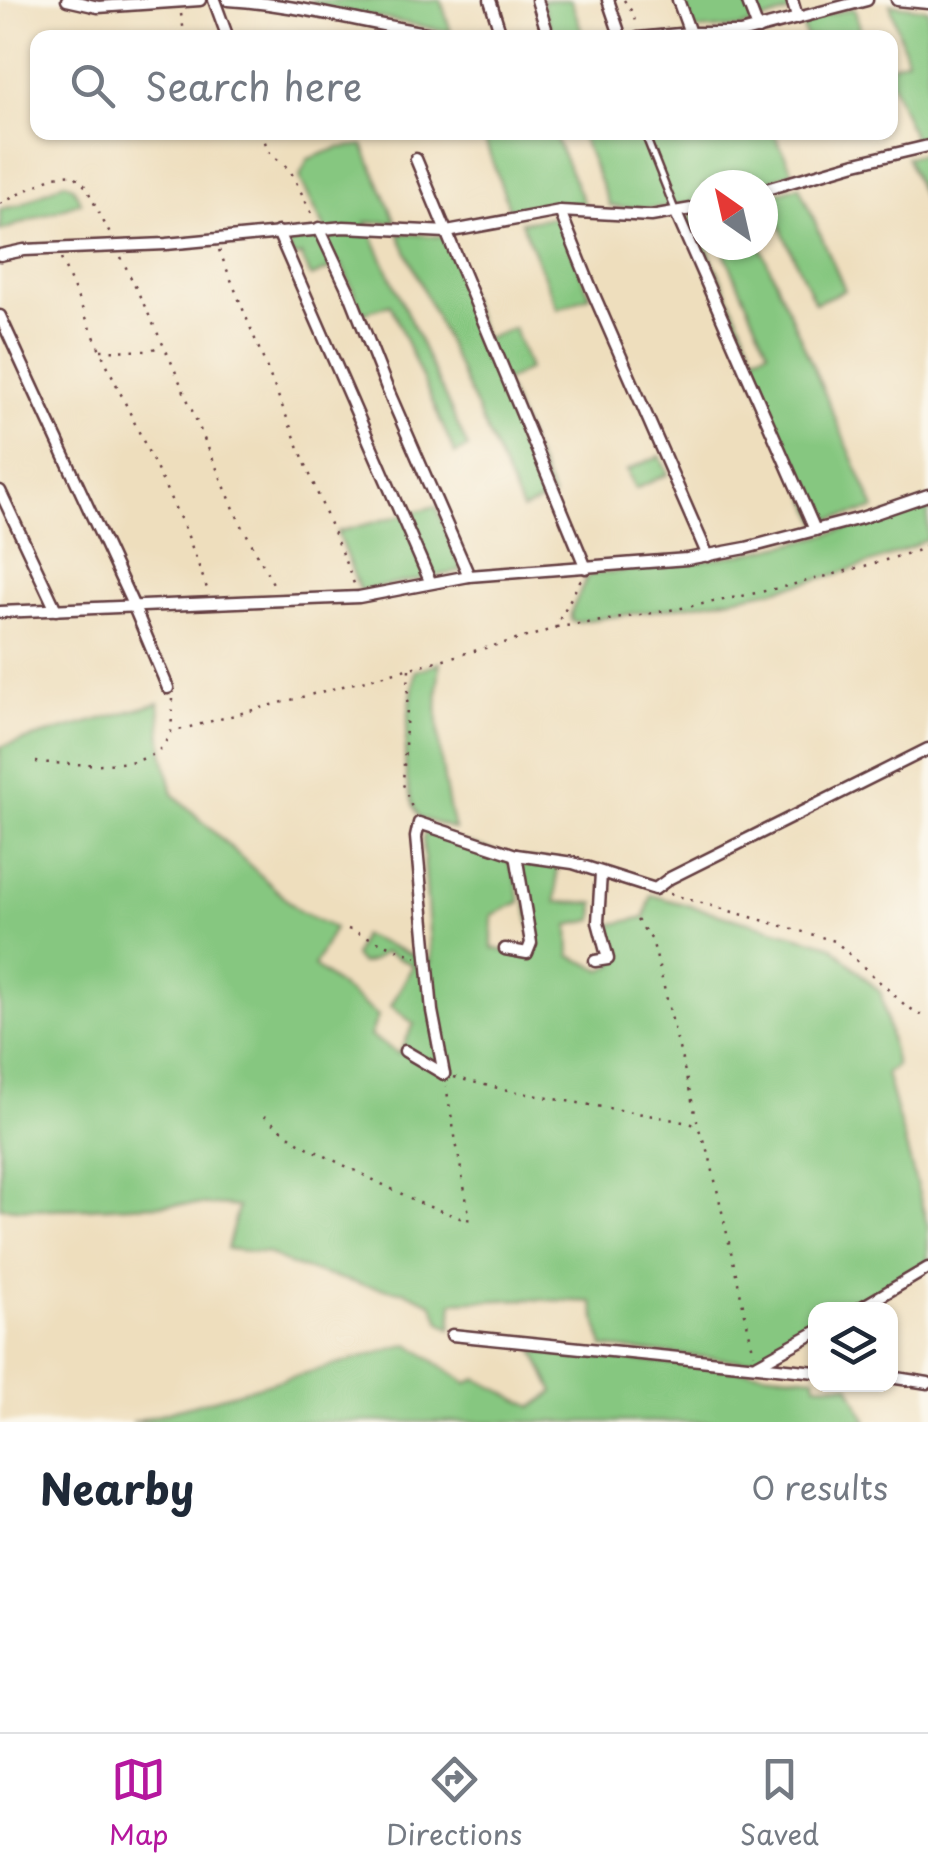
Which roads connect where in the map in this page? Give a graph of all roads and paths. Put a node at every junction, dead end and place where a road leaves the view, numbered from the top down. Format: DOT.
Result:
graph roads {
  1 [pos="67,0"];
  2 [pos="200,0"];
  3 [pos="214,0"];
  4 [pos="228,0"];
  5 [pos="490,0"];
  6 [pos="537,0"];
  7 [pos="608,0"];
  8 [pos="624,0"];
  9 [pos="678,0"];
  10 [pos="747,0"];
  11 [pos="792,0"];
  12 [pos="867,0"];
  13 [pos="898,0"];
  14 [pos="180,1"];
  15 [pos="928,4"];
  16 [pos="797,17"];
  17 [pos="758,29"];
  18 [pos="184,30"];
  19 [pos="225,30"];
  20 [pos="404,30"];
  21 [pos="499,30"];
  22 [pos="546,30"];
  23 [pos="618,30"];
  24 [pos="635,30"];
  25 [pos="689,30"];
  26 [pos="753,30"];
  27 [pos="264,140"];
  28 [pos="647,140"];
  29 [pos="928,146"];
  30 [pos="416,160"];
  31 [pos="778,185"];
  32 [pos="0,204"];
  33 [pos="560,211"];
  34 [pos="688,211"];
  35 [pos="676,213"];
  36 [pos="319,228"];
  37 [pos="278,232"];
  38 [pos="447,232"];
  39 [pos="216,239"];
  40 [pos="115,245"];
  41 [pos="57,248"];
  42 [pos="0,255"];
  43 [pos="0,316"];
  44 [pos="162,344"];
  45 [pos="100,350"];
  46 [pos="0,491"];
  47 [pos="928,495"];
  48 [pos="815,530"];
  49 [pos="928,544"];
  50 [pos="708,556"];
  51 [pos="586,568"];
  52 [pos="469,576"];
  53 [pos="430,581"];
  54 [pos="360,597"];
  55 [pos="284,602"];
  56 [pos="212,604"];
  57 [pos="134,606"];
  58 [pos="56,610"];
  59 [pos="0,612"];
  60 [pos="555,628"];
  61 [pos="409,669"];
  62 [pos="168,688"];
  63 [pos="171,732"];
  64 [pos="928,748"];
  65 [pos="36,762"];
  66 [pos="420,823"];
  67 [pos="516,855"];
  68 [pos="601,872"];
  69 [pos="656,888"];
  70 [pos="637,920"];
  71 [pos="348,929"];
  72 [pos="505,949"];
  73 [pos="428,960"];
  74 [pos="595,961"];
  75 [pos="928,1019"];
  76 [pos="405,1051"];
  77 [pos="444,1074"];
  78 [pos="264,1116"];
  79 [pos="699,1129"];
  80 [pos="928,1268"];
  81 [pos="871,1302"];
  82 [pos="452,1335"];
  83 [pos="808,1336"];
  84 [pos="757,1365"];
  85 [pos="808,1371"];
  86 [pos="898,1378"];
  87 [pos="928,1384"];
  1 -- 14 [label="street"];
  2 -- 14 [label="street"];
  3 -- 19 [label="street"];
  4 -- 20 [label="street"];
  5 -- 21 [label="street"];
  6 -- 22 [label="street"];
  7 -- 23 [label="street"];
  8 -- 24 [label="path"];
  9 -- 25 [label="street"];
  10 -- 17 [label="street"];
  11 -- 16 [label="street"];
  12 -- 16 [label="street"];
  13 -- 15 [label="street"];
  14 -- 18 [label="path"];
  16 -- 17 [label="street"];
  17 -- 26 [label="street"];
  27 -- 36 [label="path"];
  28 -- 35 [label="lane"];
  29 -- 31 [label="street"];
  30 -- 38 [label="street"];
  32 -- 40 [label="path"];
  33 -- 35 [label="street"];
  33 -- 38 [label="street"];
  33 -- 50 [label="street"];
  34 -- 35 [label="street"];
  35 -- 48 [label="street"];
  36 -- 37 [label="street"];
  36 -- 38 [label="street"];
  36 -- 52 [label="street"];
  37 -- 39 [label="street"];
  37 -- 53 [label="street"];
  38 -- 51 [label="street"];
  39 -- 40 [label="street"];
  39 -- 54 [label="path"];
  40 -- 41 [label="street"];
  40 -- 44 [label="path"];
  41 -- 42 [label="street"];
  41 -- 45 [label="path"];
  43 -- 57 [label="street"];
  44 -- 45 [label="path"];
  44 -- 55 [label="path"];
  45 -- 56 [label="path"];
  46 -- 58 [label="street"];
  47 -- 48 [label="street"];
  48 -- 50 [label="street"];
  49 -- 60 [label="path"];
  50 -- 51 [label="street"];
  51 -- 52 [label="street"];
  51 -- 60 [label="path"];
  52 -- 53 [label="street"];
  53 -- 54 [label="street"];
  54 -- 55 [label="street"];
  55 -- 56 [label="street"];
  56 -- 57 [label="street"];
  57 -- 58 [label="street"];
  57 -- 62 [label="street"];
  58 -- 59 [label="street"];
  60 -- 61 [label="path"];
  61 -- 63 [label="path"];
  61 -- 66 [label="path"];
  62 -- 63 [label="path"];
  63 -- 65 [label="path"];
  64 -- 69 [label="street"];
  66 -- 67 [label="street"];
  66 -- 73 [label="street"];
  67 -- 68 [label="street"];
  67 -- 72 [label="street"];
  68 -- 69 [label="street"];
  68 -- 74 [label="street"];
  69 -- 75 [label="path"];
  70 -- 79 [label="path"];
  71 -- 73 [label="path"];
  73 -- 77 [label="street"];
  76 -- 77 [label="street"];
  77 -- 78 [label="path"];
  77 -- 79 [label="path"];
  79 -- 84 [label="path"];
  80 -- 81 [label="street"];
  82 -- 84 [label="street"];
  83 -- 84 [label="street"];
  84 -- 85 [label="street"];
  86 -- 87 [label="street"];
}
